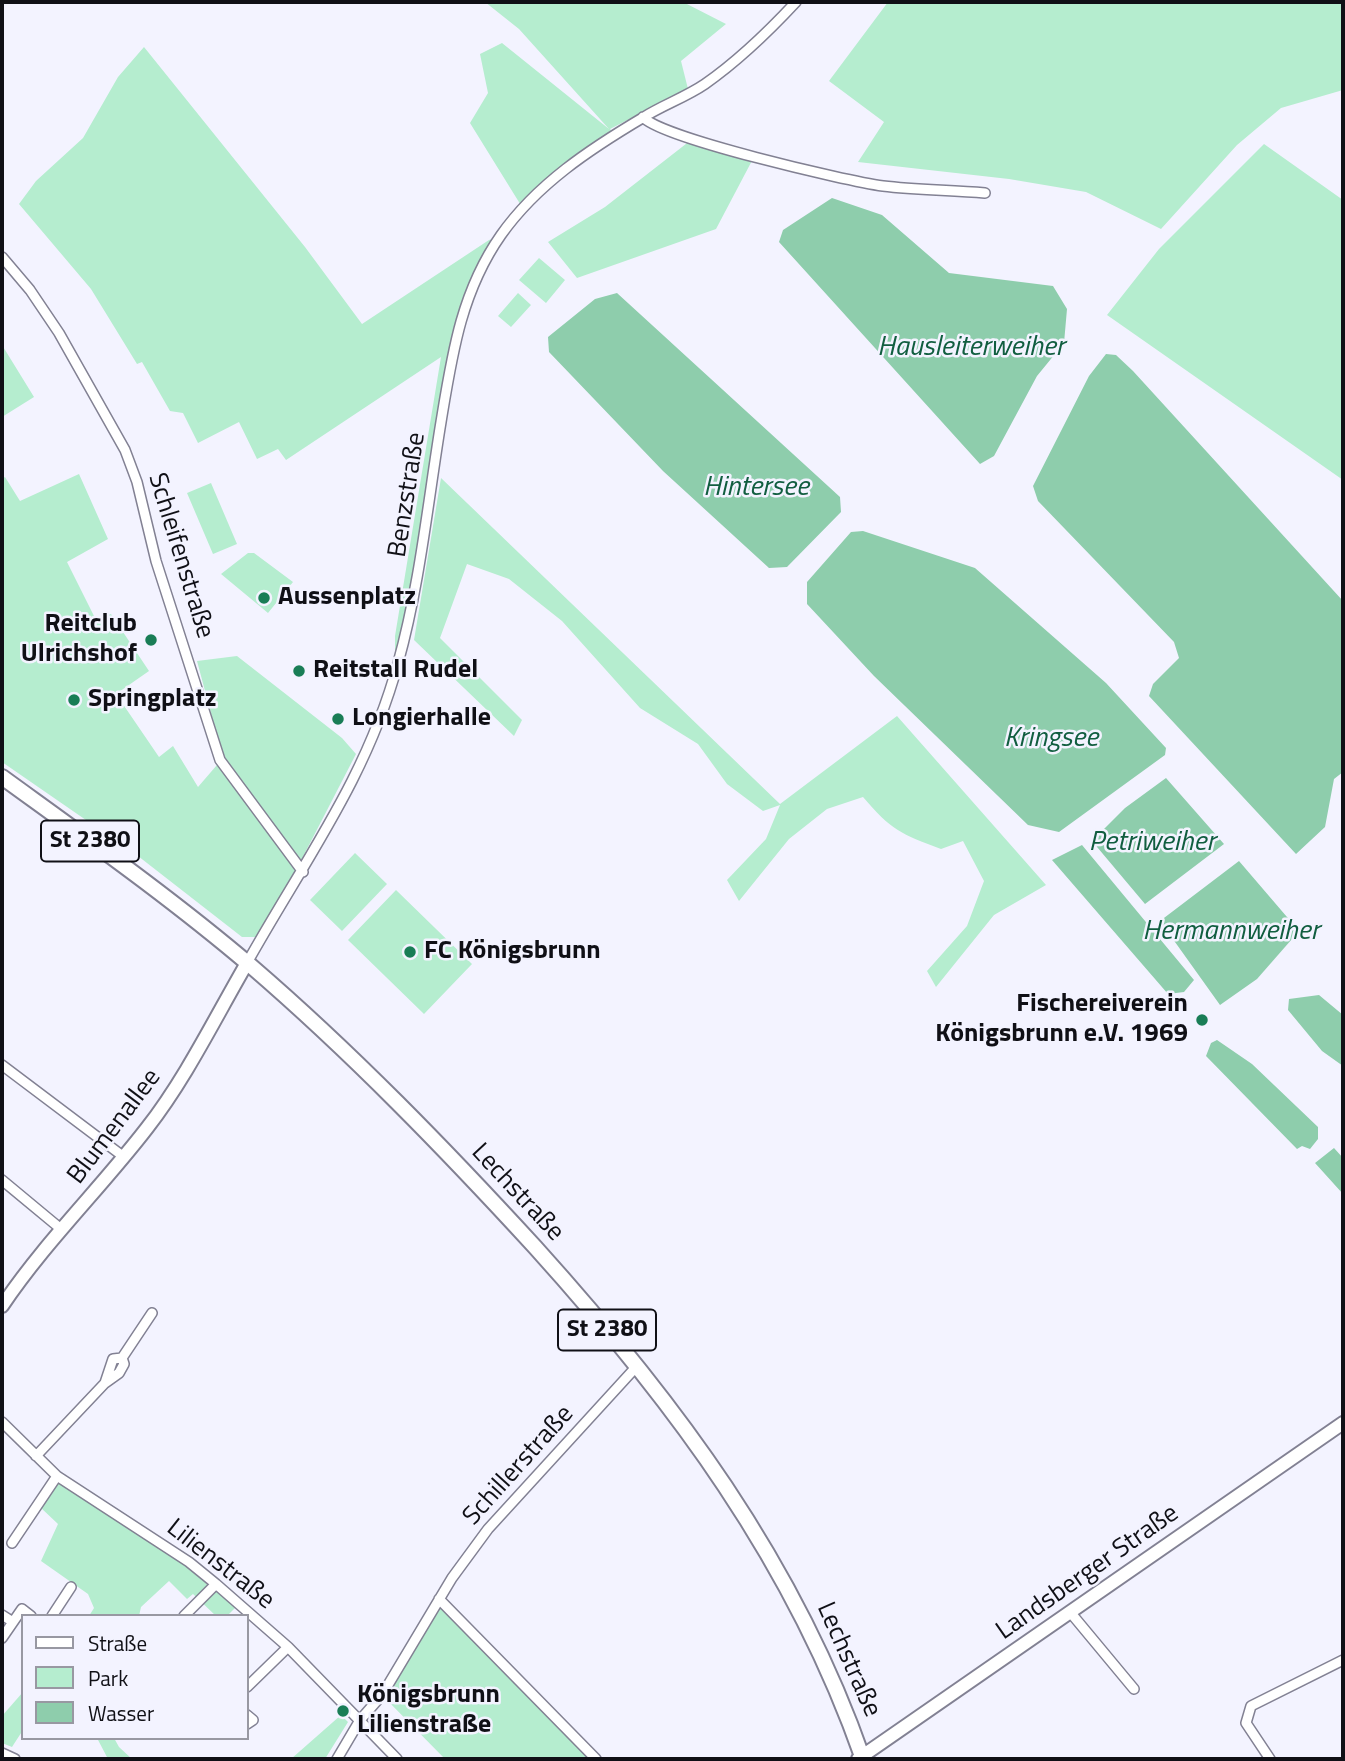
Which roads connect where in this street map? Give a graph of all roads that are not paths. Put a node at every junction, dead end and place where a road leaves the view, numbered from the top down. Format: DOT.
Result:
graph roads {
  1 [pos="796,2"];
  2 [pos="643,117"];
  3 [pos="985,193"];
  4 [pos="2,257"];
  5 [pos="2,777"];
  6 [pos="303,872"];
  7 [pos="247,963"];
  8 [pos="2,1065"];
  9 [pos="124,1157"];
  10 [pos="2,1180"];
  11 [pos="61,1229"];
  12 [pos="2,1306"];
  13 [pos="152,1313"];
  14 [pos="637,1366"];
  15 [pos="2,1422"];
  16 [pos="1343,1423"];
  17 [pos="36,1457"];
  18 [pos="57,1476"];
  19 [pos="12,1543"];
  20 [pos="216,1584"];
  21 [pos="71,1587"];
  22 [pos="439,1600"];
  23 [pos="1070,1612"];
  24 [pos="28,1614"];
  25 [pos="53,1614"];
  26 [pos="186,1614"];
  27 [pos="2,1615"];
  28 [pos="13,1622"];
  29 [pos="5,1639"];
  30 [pos="288,1647"];
  31 [pos="1343,1660"];
  32 [pos="248,1686"];
  33 [pos="1134,1689"];
  34 [pos="249,1720"];
  35 [pos="360,1720"];
  36 [pos="260,1725"];
  37 [pos="251,1735"];
  38 [pos="2,1753"];
  39 [pos="861,1758"];
  40 [pos="15,1759"];
  41 [pos="337,1759"];
  42 [pos="397,1759"];
  43 [pos="596,1759"];
  44 [pos="1270,1759"];
  1 -- 2 [label="street, Benzstraße"];
  2 -- 3 [label="street"];
  2 -- 6 [label="street, Benzstraße"];
  4 -- 6 [label="street, Schleifenstraße"];
  5 -- 7 [label="main road, Lechstraße / St 2380"];
  6 -- 7 [label="street, Benzstraße"];
  7 -- 9 [label="street, Blumenallee"];
  7 -- 14 [label="main road, Lechstraße / St 2380"];
  8 -- 9 [label="street"];
  9 -- 11 [label="street, Blumenallee"];
  10 -- 11 [label="street"];
  11 -- 12 [label="street, Blumenallee"];
  13 -- 17 [label="street"];
  14 -- 22 [label="street, Schillerstraße"];
  14 -- 39 [label="main road, Lechstraße / St 2380"];
  15 -- 17 [label="street, Lilienstraße"];
  16 -- 23 [label="street, Landsberger Straße"];
  17 -- 18 [label="street, Lilienstraße"];
  18 -- 19 [label="street"];
  18 -- 20 [label="street, Lilienstraße"];
  20 -- 26 [label="street"];
  20 -- 30 [label="street, Lilienstraße"];
  21 -- 25 [label="street"];
  22 -- 35 [label="street, Schillerstraße"];
  22 -- 43 [label="street"];
  23 -- 33 [label="street"];
  23 -- 39 [label="street, Landsberger Straße"];
  24 -- 28 [label="street"];
  27 -- 28 [label="street"];
  28 -- 29 [label="street"];
  30 -- 32 [label="street"];
  30 -- 35 [label="street, Lilienstraße"];
  31 -- 44 [label="street"];
  34 -- 36 [label="street"];
  34 -- 37 [label="street"];
  35 -- 41 [label="street, Schillerstraße"];
  35 -- 42 [label="street, Lilienstraße"];
  38 -- 40 [label="street"];
}
